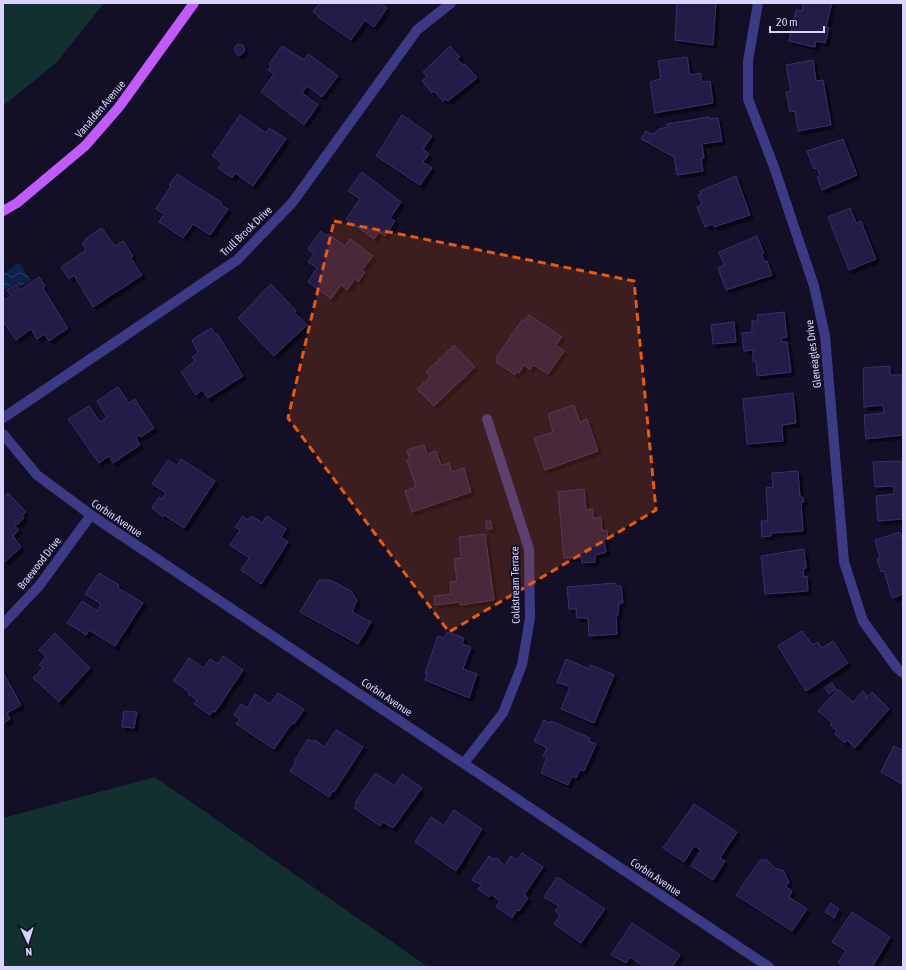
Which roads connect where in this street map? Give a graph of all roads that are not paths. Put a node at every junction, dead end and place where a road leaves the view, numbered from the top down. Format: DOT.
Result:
graph roads {
  1 [pos="194,3"];
  2 [pos="451,3"];
  3 [pos="758,3"];
  4 [pos="3,211"];
  5 [pos="3,418"];
  6 [pos="487,419"];
  7 [pos="3,434"];
  8 [pos="91,515"];
  9 [pos="3,624"];
  10 [pos="903,673"];
  11 [pos="464,763"];
  12 [pos="769,967"];
  1 -- 4 [label="main road, Vanalden Avenue"];
  2 -- 5 [label="street, Trull Brook Drive"];
  3 -- 10 [label="street, Gleneagles Drive"];
  6 -- 11 [label="street, Coldstream Terrace"];
  7 -- 8 [label="street, Corbin Avenue"];
  8 -- 9 [label="street, Braewood Drive"];
  8 -- 11 [label="street, Corbin Avenue"];
  11 -- 12 [label="street, Corbin Avenue"];
}
